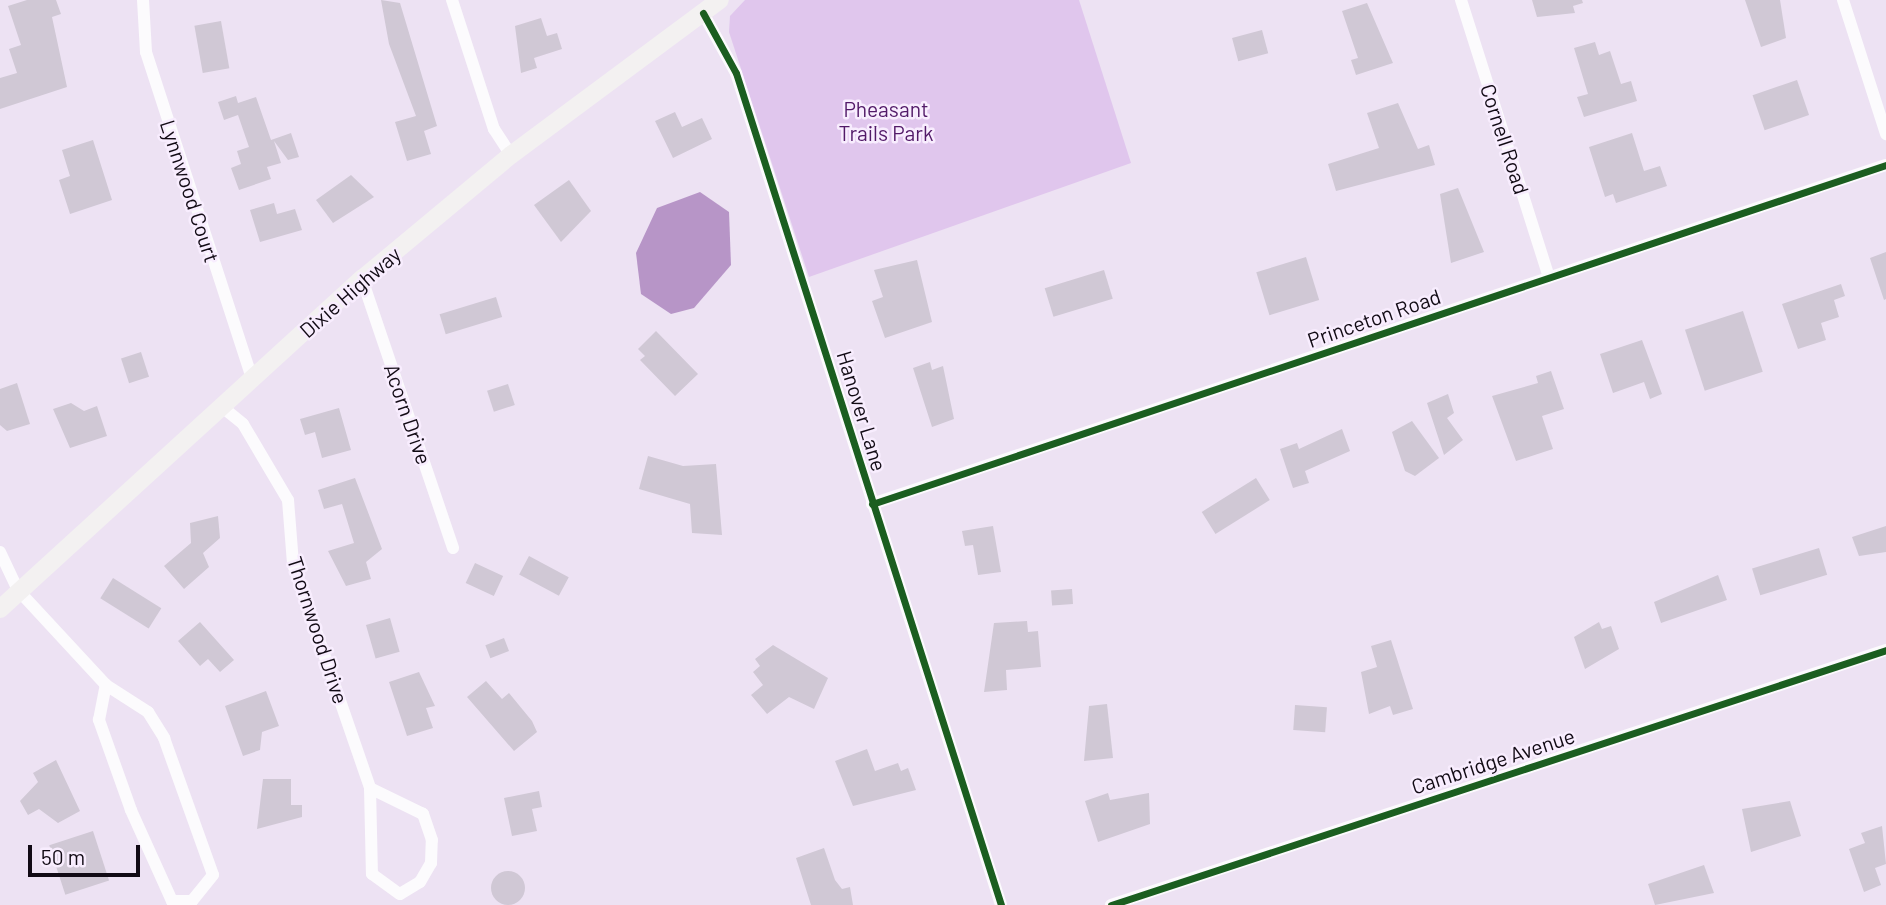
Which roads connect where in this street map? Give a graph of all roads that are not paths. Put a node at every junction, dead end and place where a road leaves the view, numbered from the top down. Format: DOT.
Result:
graph roads {
  1 [pos="143,0"];
  2 [pos="452,0"];
  3 [pos="720,0"];
  4 [pos="1461,0"];
  5 [pos="1843,0"];
  6 [pos="703,13"];
  7 [pos="1886,134"];
  8 [pos="510,155"];
  9 [pos="1886,165"];
  10 [pos="1549,278"];
  11 [pos="362,279"];
  12 [pos="253,379"];
  13 [pos="221,406"];
  14 [pos="872,504"];
  15 [pos="453,548"];
  16 [pos="0,552"];
  17 [pos="18,590"];
  18 [pos="0,609"];
  19 [pos="1886,650"];
  20 [pos="106,685"];
  21 [pos="370,788"];
  22 [pos="1001,905"];
  23 [pos="1111,905"];
  1 -- 12 [label="street, Lynnwood Court"];
  2 -- 8 [label="street"];
  3 -- 6 [label="main road, Dixie Highway"];
  4 -- 10 [label="street, Cornell Road"];
  5 -- 7 [label="street"];
  6 -- 8 [label="main road, Dixie Highway"];
  6 -- 14 [label="street, Hanover Lane"];
  8 -- 11 [label="main road, Dixie Highway"];
  9 -- 10 [label="street, Princeton Road"];
  10 -- 14 [label="street, Princeton Road"];
  11 -- 12 [label="main road, Dixie Highway"];
  11 -- 15 [label="street, Acorn Drive"];
  12 -- 13 [label="main road, Dixie Highway"];
  13 -- 17 [label="main road, Dixie Highway"];
  13 -- 21 [label="street, Thornwood Drive"];
  14 -- 22 [label="street, Hanover Lane"];
  16 -- 17 [label="street"];
  17 -- 18 [label="main road, Dixie Highway"];
  17 -- 20 [label="street"];
  19 -- 23 [label="street, Cambridge Avenue"];
  20 -- 20 [label="street"];
  21 -- 21 [label="street, Thornwood Drive"];
}
